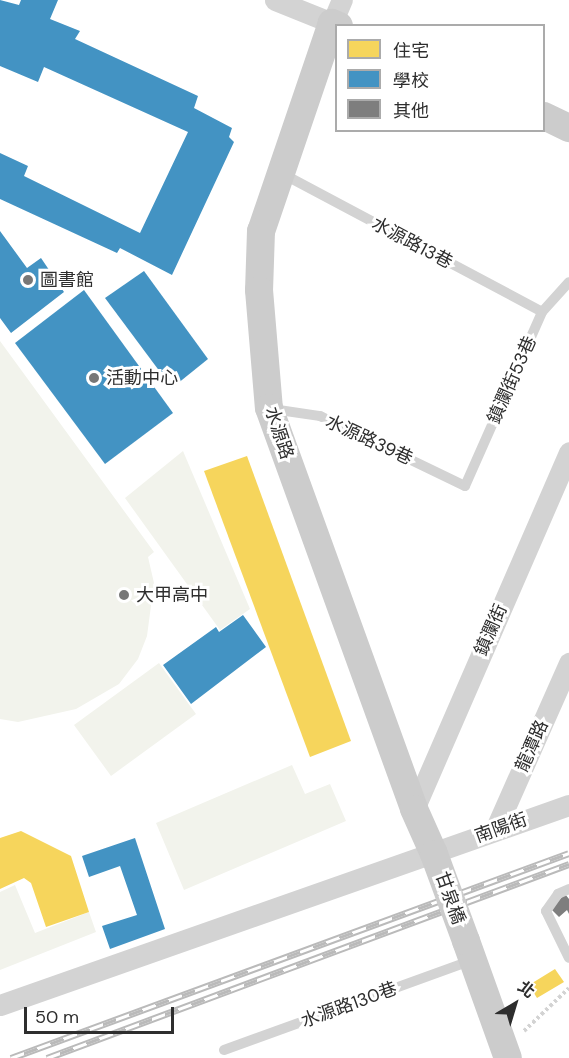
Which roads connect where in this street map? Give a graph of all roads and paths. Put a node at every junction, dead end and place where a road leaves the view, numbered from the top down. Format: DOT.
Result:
graph roads {
  1 [pos="275,0"];
  2 [pos="338,16"];
  3 [pos="335,25"];
  4 [pos="545,117"];
  5 [pos="569,128"];
  6 [pos="283,174"];
  7 [pos="569,282"];
  8 [pos="542,312"];
  9 [pos="269,408"];
  10 [pos="569,452"];
  11 [pos="465,486"];
  12 [pos="569,663"];
  13 [pos="569,805"];
  14 [pos="414,808"];
  15 [pos="495,830"];
  16 [pos="434,854"];
  17 [pos="569,889"];
  18 [pos="470,950"];
  19 [pos="569,958"];
  20 [pos="569,988"];
  21 [pos="0,1005"];
  22 [pos="224,1050"];
  23 [pos="506,1053"];
  1 -- 2 [label="street"];
  3 -- 6 [label="main road, 水源路"];
  4 -- 5 [label="main road"];
  6 -- 8 [label="lane, 水源路13巷"];
  6 -- 9 [label="main road, 水源路"];
  7 -- 8 [label="lane, 鎮瀾街53巷"];
  8 -- 11 [label="lane, 鎮瀾街53巷"];
  9 -- 11 [label="lane, 水源路39巷"];
  9 -- 14 [label="main road, 水源路"];
  10 -- 14 [label="street, 鎮瀾街"];
  12 -- 15 [label="street, 龍潭路"];
  13 -- 15 [label="street, 南陽街"];
  14 -- 16 [label="main road, 水源路"];
  15 -- 16 [label="street, 南陽街"];
  16 -- 18 [label="main road, 甘泉橋, bridge"];
  16 -- 21 [label="street, 南陽街"];
  17 -- 19 [label="lane"];
  18 -- 22 [label="lane, 水源路130巷"];
  18 -- 23 [label="main road"];
  20 -- 23 [label="path"];
}
